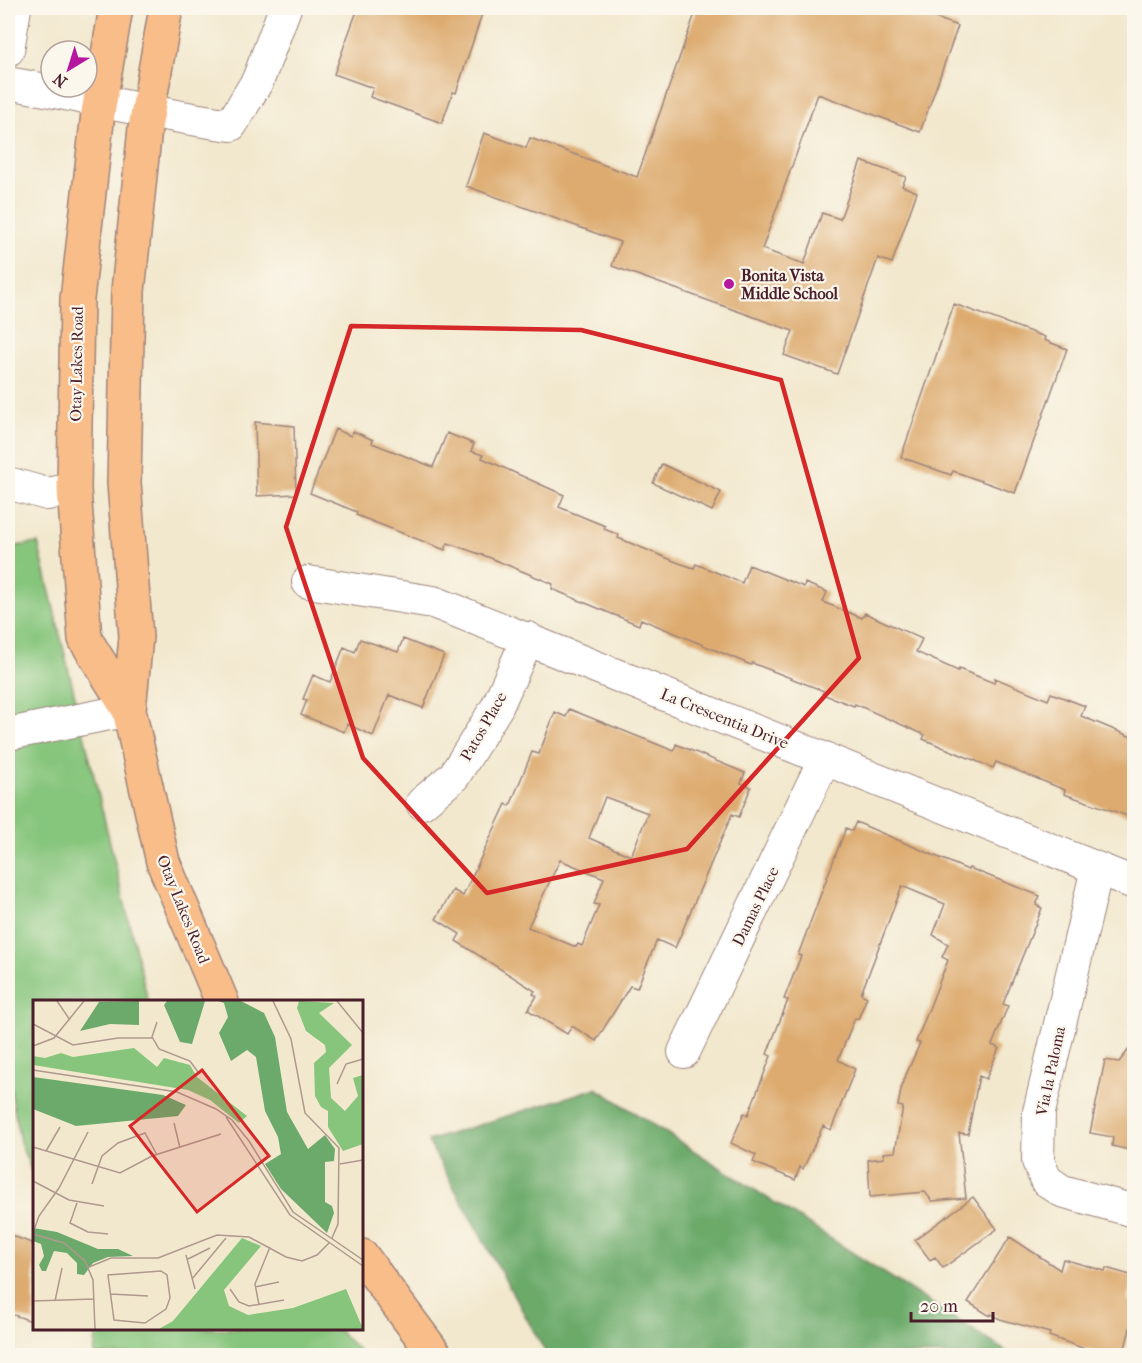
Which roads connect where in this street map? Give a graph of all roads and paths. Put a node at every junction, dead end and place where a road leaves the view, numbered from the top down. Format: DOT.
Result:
graph roads {
  1 [pos="15,8"];
  2 [pos="116,8"];
  3 [pos="166,8"];
  4 [pos="285,8"];
  5 [pos="8,50"];
  6 [pos="8,83"];
  7 [pos="100,99"];
  8 [pos="148,112"];
  9 [pos="8,483"];
  10 [pos="74,489"];
  11 [pos="308,582"];
  12 [pos="528,638"];
  13 [pos="129,710"];
  14 [pos="8,734"];
  15 [pos="825,758"];
  16 [pos="422,803"];
  17 [pos="1097,869"];
  18 [pos="1134,883"];
  19 [pos="221,1000"];
  20 [pos="684,1052"];
  21 [pos="1134,1211"];
  22 [pos="363,1257"];
  23 [pos="436,1356"];
  1 -- 5 [label="street"];
  2 -- 7 [label="main road, Otay Lakes Road"];
  3 -- 8 [label="main road, Otay Lakes Road"];
  4 -- 8 [label="street"];
  6 -- 7 [label="street"];
  7 -- 8 [label="street"];
  7 -- 10 [label="main road, Otay Lakes Road"];
  8 -- 13 [label="main road, Otay Lakes Road"];
  9 -- 10 [label="street"];
  10 -- 13 [label="main road, Otay Lakes Road"];
  11 -- 12 [label="street, La Crescentia Drive"];
  12 -- 15 [label="street, La Crescentia Drive"];
  12 -- 16 [label="street, Patos Place"];
  13 -- 14 [label="street"];
  13 -- 19 [label="main road, Otay Lakes Road"];
  15 -- 17 [label="street, La Crescentia Drive"];
  15 -- 20 [label="street, Damas Place"];
  17 -- 18 [label="street, La Crescentia Drive"];
  17 -- 21 [label="street, Via la Paloma"];
  22 -- 23 [label="main road"];
}
